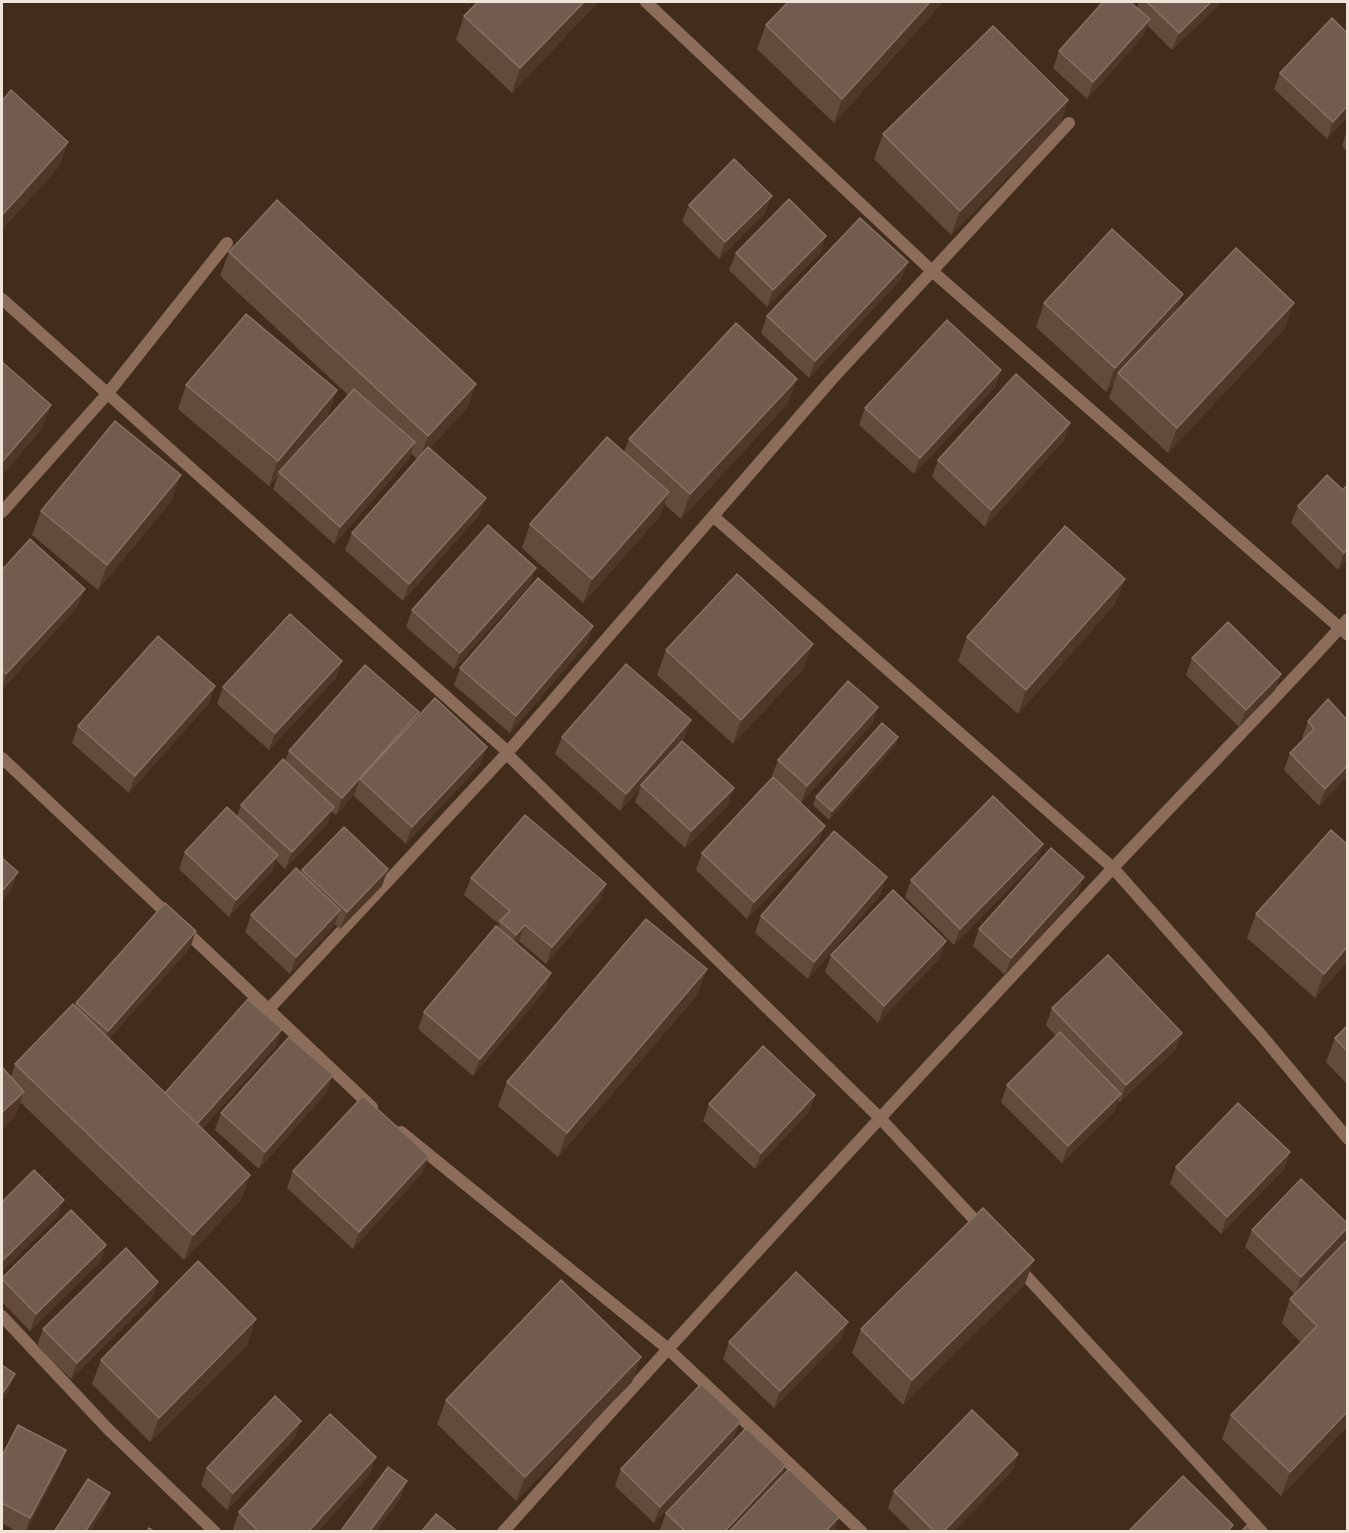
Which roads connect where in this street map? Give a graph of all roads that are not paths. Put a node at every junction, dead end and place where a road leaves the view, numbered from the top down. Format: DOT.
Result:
graph roads {
  1 [pos="646,2"];
  2 [pos="1069,123"];
  3 [pos="227,243"];
  4 [pos="932,271"];
  5 [pos="2,299"];
  6 [pos="108,393"];
  7 [pos="2,512"];
  8 [pos="713,516"];
  9 [pos="1345,628"];
  10 [pos="508,752"];
  11 [pos="2,758"];
  12 [pos="1113,868"];
  13 [pos="268,1010"];
  14 [pos="880,1118"];
  15 [pos="1347,1139"];
  16 [pos="994,1241"];
  17 [pos="1010,1259"];
  18 [pos="2,1316"];
  19 [pos="667,1348"];
  20 [pos="216,1532"];
  21 [pos="503,1532"];
  22 [pos="862,1532"];
  23 [pos="1262,1532"];
  1 -- 4 [label="street"];
  2 -- 4 [label="street"];
  3 -- 6 [label="street"];
  4 -- 8 [label="street"];
  4 -- 9 [label="street"];
  5 -- 6 [label="street"];
  6 -- 7 [label="street"];
  6 -- 10 [label="street"];
  8 -- 10 [label="street"];
  8 -- 12 [label="street"];
  9 -- 12 [label="street"];
  10 -- 13 [label="street"];
  10 -- 14 [label="street"];
  11 -- 13 [label="street"];
  12 -- 14 [label="street"];
  12 -- 15 [label="street"];
  13 -- 19 [label="street"];
  14 -- 16 [label="street"];
  14 -- 19 [label="street"];
  17 -- 23 [label="street"];
  18 -- 20 [label="street"];
  19 -- 21 [label="street"];
  19 -- 22 [label="street"];
}
